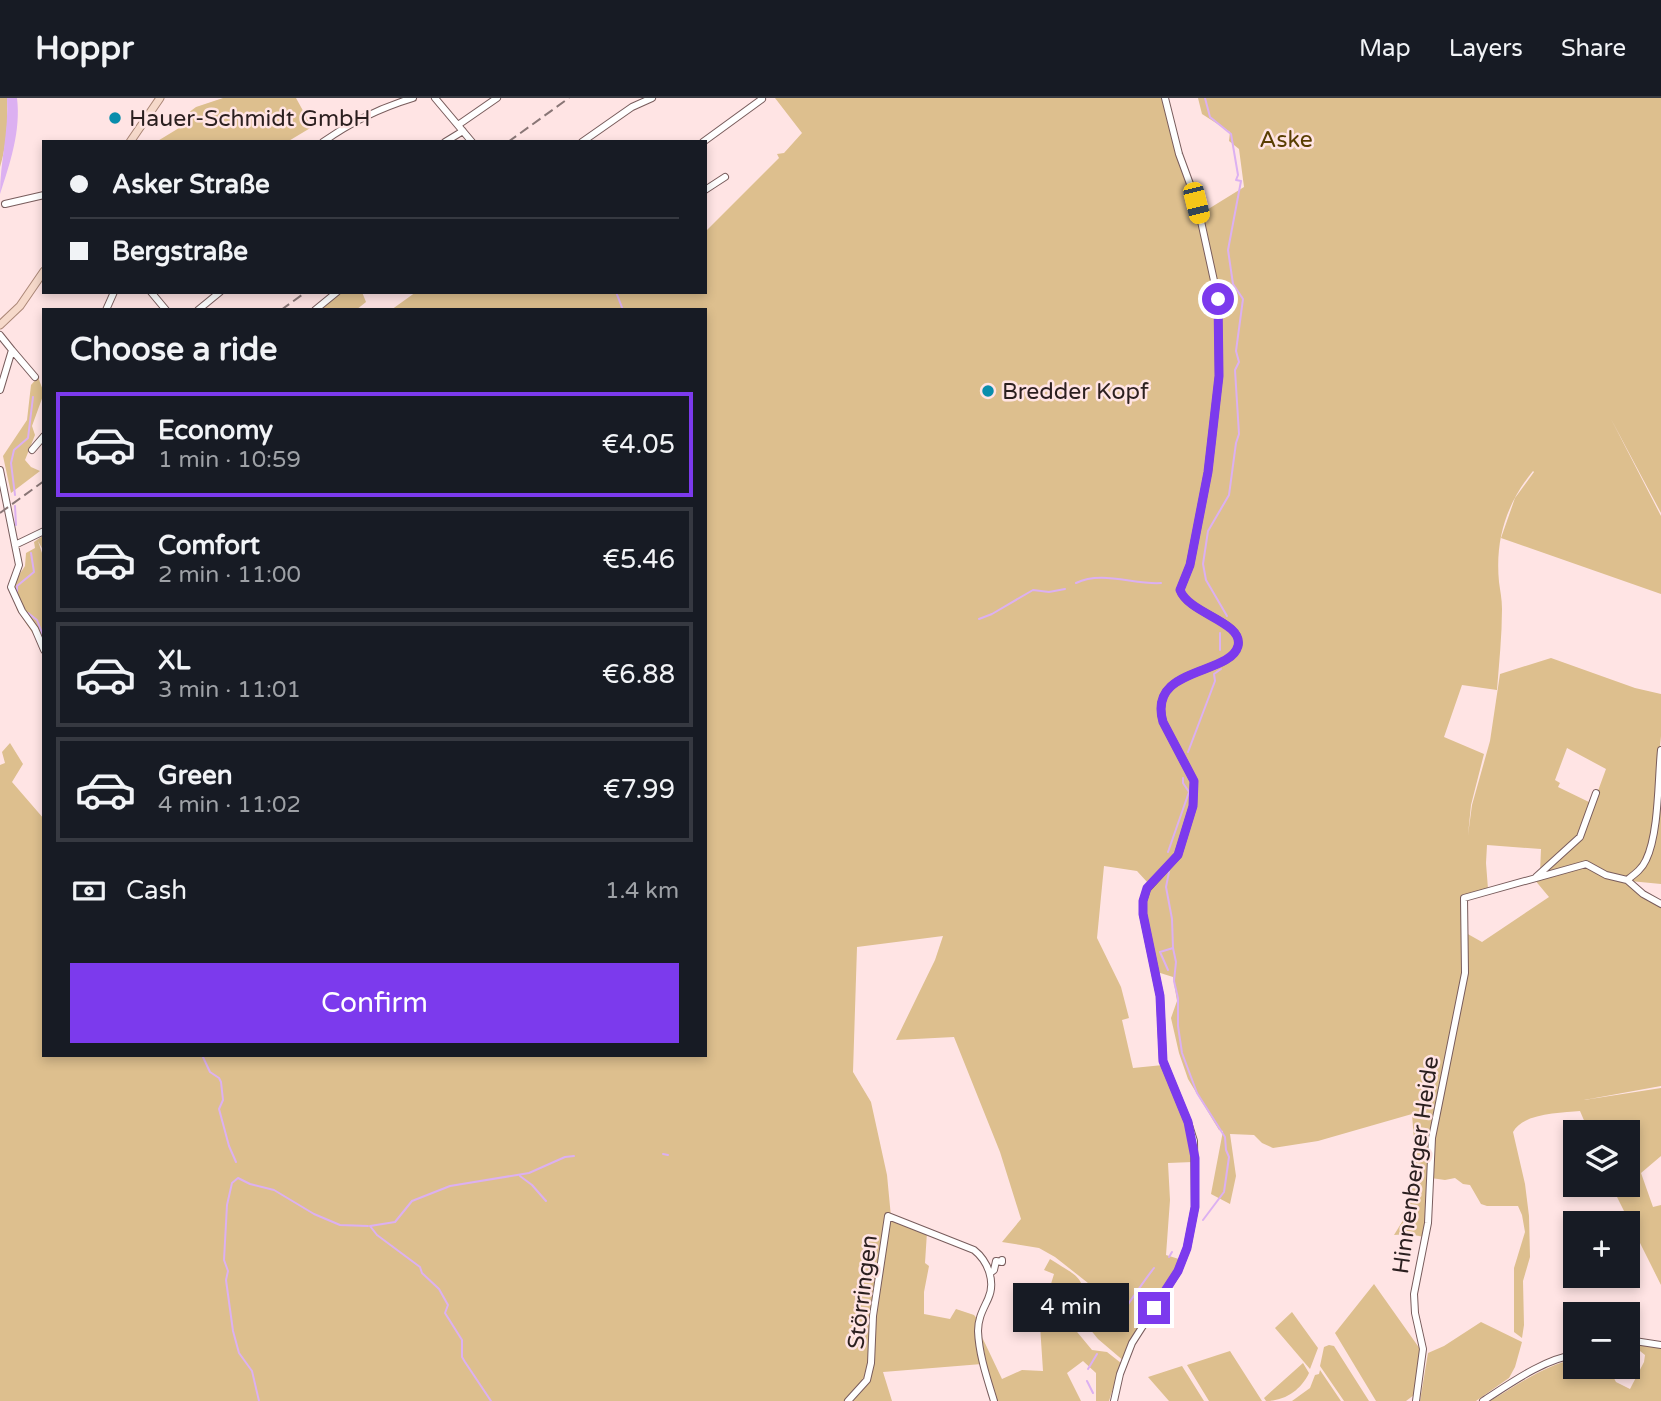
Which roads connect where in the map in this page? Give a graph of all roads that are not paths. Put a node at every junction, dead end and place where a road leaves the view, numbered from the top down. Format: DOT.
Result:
graph roads {
  1 [pos="160,98"];
  2 [pos="413,98"];
  3 [pos="435,98"];
  4 [pos="497,98"];
  5 [pos="652,98"];
  6 [pos="1166,98"];
  7 [pos="762,99"];
  8 [pos="460,128"];
  9 [pos="131,140"];
  10 [pos="326,140"];
  11 [pos="447,140"];
  12 [pos="470,140"];
  13 [pos="585,140"];
  14 [pos="706,140"];
  15 [pos="725,177"];
  16 [pos="707,189"];
  17 [pos="42,195"];
  18 [pos="5,204"];
  19 [pos="42,274"];
  20 [pos="153,294"];
  21 [pos="218,294"];
  22 [pos="335,294"];
  23 [pos="164,308"];
  24 [pos="200,308"];
  25 [pos="317,308"];
  26 [pos="0,325"];
  27 [pos="0,335"];
  28 [pos="12,350"];
  29 [pos="35,377"];
  30 [pos="0,390"];
  31 [pos="42,438"];
  32 [pos="32,450"];
  33 [pos="0,470"];
  34 [pos="42,532"];
  35 [pos="15,545"];
  36 [pos="42,645"];
  37 [pos="1661,750"];
  38 [pos="1596,793"];
  39 [pos="1535,878"];
  40 [pos="1627,880"];
  41 [pos="1661,904"];
  42 [pos="1002,1260"];
  43 [pos="990,1273"];
  44 [pos="1640,1342"];
  45 [pos="1661,1345"];
  46 [pos="1563,1358"];
  47 [pos="1416,1399"];
  48 [pos="848,1401"];
  49 [pos="994,1401"];
  50 [pos="1114,1401"];
  51 [pos="1483,1401"];
  1 -- 9 [label="main road"];
  2 -- 10 [label="street"];
  3 -- 8 [label="street"];
  4 -- 8 [label="street"];
  5 -- 13 [label="street"];
  6 -- 50 [label="street"];
  7 -- 14 [label="street"];
  8 -- 11 [label="street"];
  8 -- 12 [label="street"];
  15 -- 16 [label="street"];
  17 -- 18 [label="street"];
  19 -- 26 [label="main road"];
  20 -- 23 [label="street"];
  21 -- 24 [label="street"];
  22 -- 25 [label="street"];
  27 -- 28 [label="street"];
  28 -- 29 [label="street"];
  28 -- 30 [label="street"];
  31 -- 32 [label="street"];
  33 -- 35 [label="street"];
  34 -- 35 [label="street"];
  35 -- 36 [label="street"];
  37 -- 40 [label="street"];
  38 -- 39 [label="street"];
  39 -- 40 [label="street"];
  39 -- 47 [label="street, Hinnenberger Heide"];
  40 -- 41 [label="street"];
  42 -- 43 [label="street"];
  43 -- 48 [label="street, Störringen"];
  43 -- 49 [label="street"];
  44 -- 45 [label="street"];
  46 -- 51 [label="street"];
}
